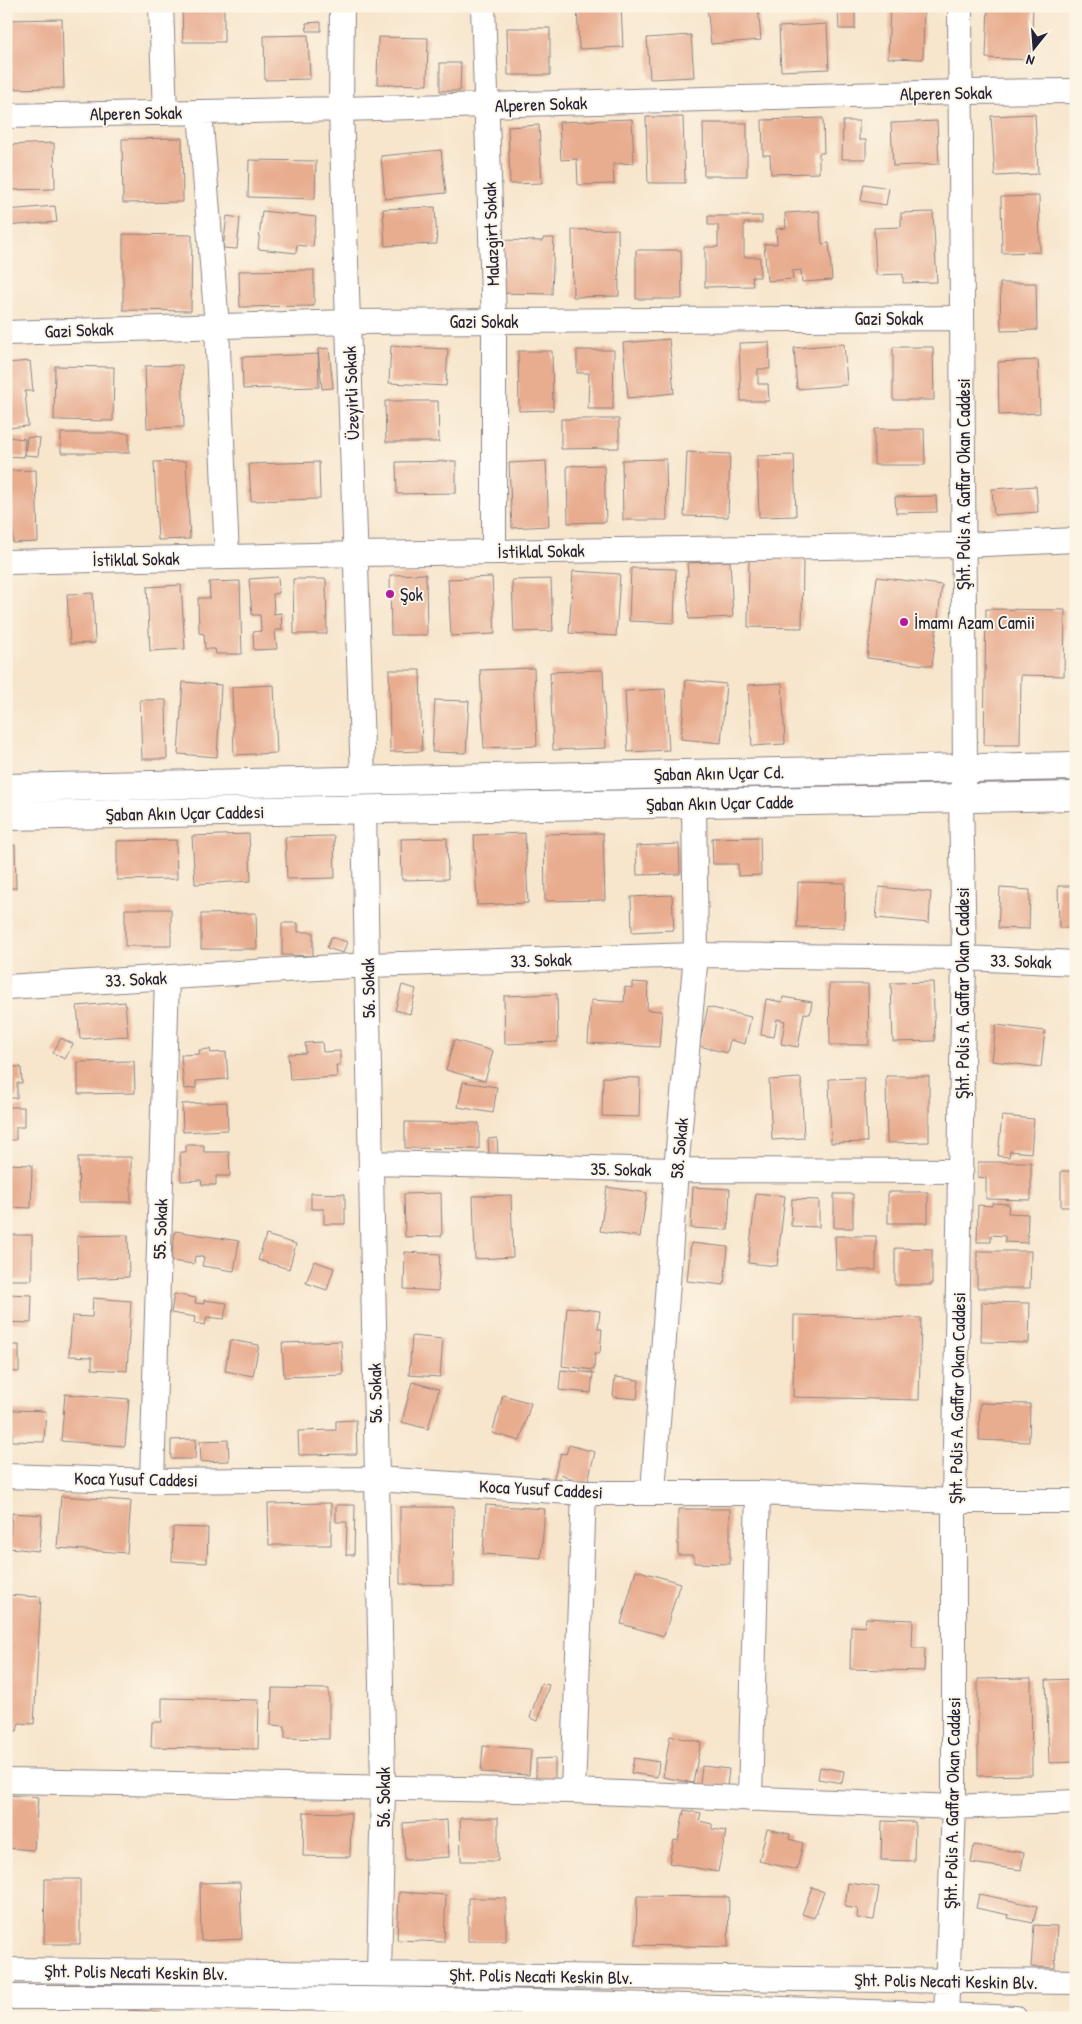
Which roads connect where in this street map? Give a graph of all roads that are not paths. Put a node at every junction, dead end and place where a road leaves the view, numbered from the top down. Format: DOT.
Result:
graph roads {
  1 [pos="161,6"];
  2 [pos="342,6"];
  3 [pos="483,6"];
  4 [pos="960,6"];
  5 [pos="1076,91"];
  6 [pos="960,92"];
  7 [pos="488,105"];
  8 [pos="341,109"];
  9 [pos="165,112"];
  10 [pos="200,112"];
  11 [pos="6,116"];
  12 [pos="962,318"];
  13 [pos="494,321"];
  14 [pos="348,322"];
  15 [pos="217,326"];
  16 [pos="6,332"];
  17 [pos="1076,540"];
  18 [pos="963,545"];
  19 [pos="494,552"];
  20 [pos="356,554"];
  21 [pos="227,557"];
  22 [pos="6,562"];
  23 [pos="1076,766"];
  24 [pos="965,768"];
  25 [pos="363,780"];
  26 [pos="6,788"];
  27 [pos="1076,796"];
  28 [pos="961,799"];
  29 [pos="694,804"];
  30 [pos="364,811"];
  31 [pos="6,816"];
  32 [pos="696,956"];
  33 [pos="964,958"];
  34 [pos="1076,963"];
  35 [pos="368,965"];
  36 [pos="167,978"];
  37 [pos="6,987"];
  38 [pos="371,1163"];
  39 [pos="676,1170"];
  40 [pos="961,1171"];
  41 [pos="6,1476"];
  42 [pos="377,1479"];
  43 [pos="152,1480"];
  44 [pos="653,1492"];
  45 [pos="584,1493"];
  46 [pos="758,1493"];
  47 [pos="954,1500"];
  48 [pos="1076,1501"];
  49 [pos="6,1780"];
  50 [pos="383,1787"];
  51 [pos="573,1791"];
  52 [pos="750,1799"];
  53 [pos="1076,1802"];
  54 [pos="954,1807"];
  55 [pos="6,1970"];
  56 [pos="379,1974"];
  57 [pos="948,1980"];
  58 [pos="1076,1982"];
  59 [pos="6,1997"];
  60 [pos="380,2008"];
  61 [pos="946,2016"];
  62 [pos="1015,2018"];
  1 -- 9 [label="street"];
  2 -- 8 [label="street, Üzeyirli Sokak"];
  3 -- 7 [label="street, Malazgirt Sokak"];
  4 -- 6 [label="street, Şht. Polis A. Gaffar Okan Caddesi"];
  5 -- 6 [label="street, Alperen Sokak"];
  6 -- 7 [label="street, Alperen Sokak"];
  6 -- 12 [label="street, Şht. Polis A. Gaffar Okan Caddesi"];
  7 -- 8 [label="street, Alperen Sokak"];
  7 -- 13 [label="street, Malazgirt Sokak"];
  8 -- 10 [label="street, Alperen Sokak"];
  8 -- 14 [label="street, Üzeyirli Sokak"];
  9 -- 10 [label="street, Alperen Sokak"];
  9 -- 11 [label="street, Alperen Sokak"];
  10 -- 15 [label="street"];
  12 -- 13 [label="street, Gazi Sokak"];
  12 -- 18 [label="street, Şht. Polis A. Gaffar Okan Caddesi"];
  13 -- 14 [label="street, Gazi Sokak"];
  13 -- 19 [label="street, Malazgirt Sokak"];
  14 -- 15 [label="street, Gazi Sokak"];
  14 -- 20 [label="street, Üzeyirli Sokak"];
  15 -- 16 [label="street, Gazi Sokak"];
  15 -- 21 [label="street"];
  17 -- 18 [label="street, İstiklal Sokak"];
  18 -- 19 [label="street, İstiklal Sokak"];
  18 -- 24 [label="street, Şht. Polis A. Gaffar Okan Caddesi"];
  19 -- 20 [label="street, İstiklal Sokak"];
  20 -- 21 [label="street, İstiklal Sokak"];
  20 -- 25 [label="street, Üzeyirli Sokak"];
  21 -- 22 [label="street, İstiklal Sokak"];
  23 -- 24 [label="main road, Şaban Akın Uçar Cd."];
  24 -- 25 [label="main road, Şaban Akın Uçar Cd."];
  24 -- 28 [label="street, Şht. Polis A. Gaffar Okan Caddesi"];
  25 -- 26 [label="main road, Şaban Akın Uçar Caddesi"];
  25 -- 30 [label="main road"];
  27 -- 28 [label="main road, Şaban Akın Uçar Cadde"];
  28 -- 29 [label="main road, Şaban Akın Uçar Cadde"];
  28 -- 33 [label="street, Şht. Polis A. Gaffar Okan Caddesi"];
  29 -- 30 [label="main road, Şaban Akın Uçar Cadde"];
  29 -- 32 [label="street, 58. Sokak"];
  30 -- 31 [label="main road, Şaban Akın Uçar Caddesi"];
  30 -- 35 [label="street, 56. Sokak"];
  32 -- 33 [label="street, 33. Sokak"];
  32 -- 35 [label="street, 33. Sokak"];
  32 -- 39 [label="street, 58. Sokak"];
  33 -- 34 [label="street, 33. Sokak"];
  33 -- 40 [label="street, Şht. Polis A. Gaffar Okan Caddesi"];
  35 -- 36 [label="street, 33. Sokak"];
  35 -- 38 [label="street, 56. Sokak"];
  36 -- 37 [label="street, 33. Sokak"];
  36 -- 43 [label="street, 55. Sokak"];
  38 -- 39 [label="street, 35. Sokak"];
  38 -- 42 [label="street, 56. Sokak"];
  39 -- 40 [label="street, 35. Sokak"];
  39 -- 44 [label="street, 58. Sokak"];
  40 -- 47 [label="street, Şht. Polis A. Gaffar Okan Caddesi"];
  41 -- 43 [label="street, Koca Yusuf Caddesi"];
  42 -- 43 [label="street, Koca Yusuf Caddesi"];
  42 -- 45 [label="street, Koca Yusuf Caddesi"];
  42 -- 50 [label="street, 56. Sokak"];
  44 -- 45 [label="street, Koca Yusuf Caddesi"];
  44 -- 46 [label="street, Koca Yusuf Caddesi"];
  45 -- 51 [label="street"];
  46 -- 47 [label="street, Koca Yusuf Caddesi"];
  46 -- 52 [label="street"];
  47 -- 48 [label="street, Koca Yusuf Caddesi"];
  47 -- 54 [label="street, Şht. Polis A. Gaffar Okan Caddesi"];
  49 -- 50 [label="street"];
  50 -- 51 [label="street"];
  50 -- 56 [label="street, 56. Sokak"];
  51 -- 52 [label="street"];
  52 -- 54 [label="street"];
  53 -- 54 [label="street"];
  54 -- 57 [label="street, Şht. Polis A. Gaffar Okan Caddesi"];
  55 -- 56 [label="street, Şht. Polis Necati Keskin Blv."];
  56 -- 57 [label="street, Şht. Polis Necati Keskin Blv."];
  57 -- 58 [label="street, Şht. Polis Necati Keskin Blv."];
  57 -- 61 [label="street, Şht. Polis A. Gaffar Okan Caddesi"];
  59 -- 60 [label="street, Şht. Polis Necati Keskin Blv."];
  60 -- 61 [label="street, Şht. Polis Necati Keskin Blv."];
  61 -- 62 [label="street, Şht. Polis Necati Keskin Blv."];
}
